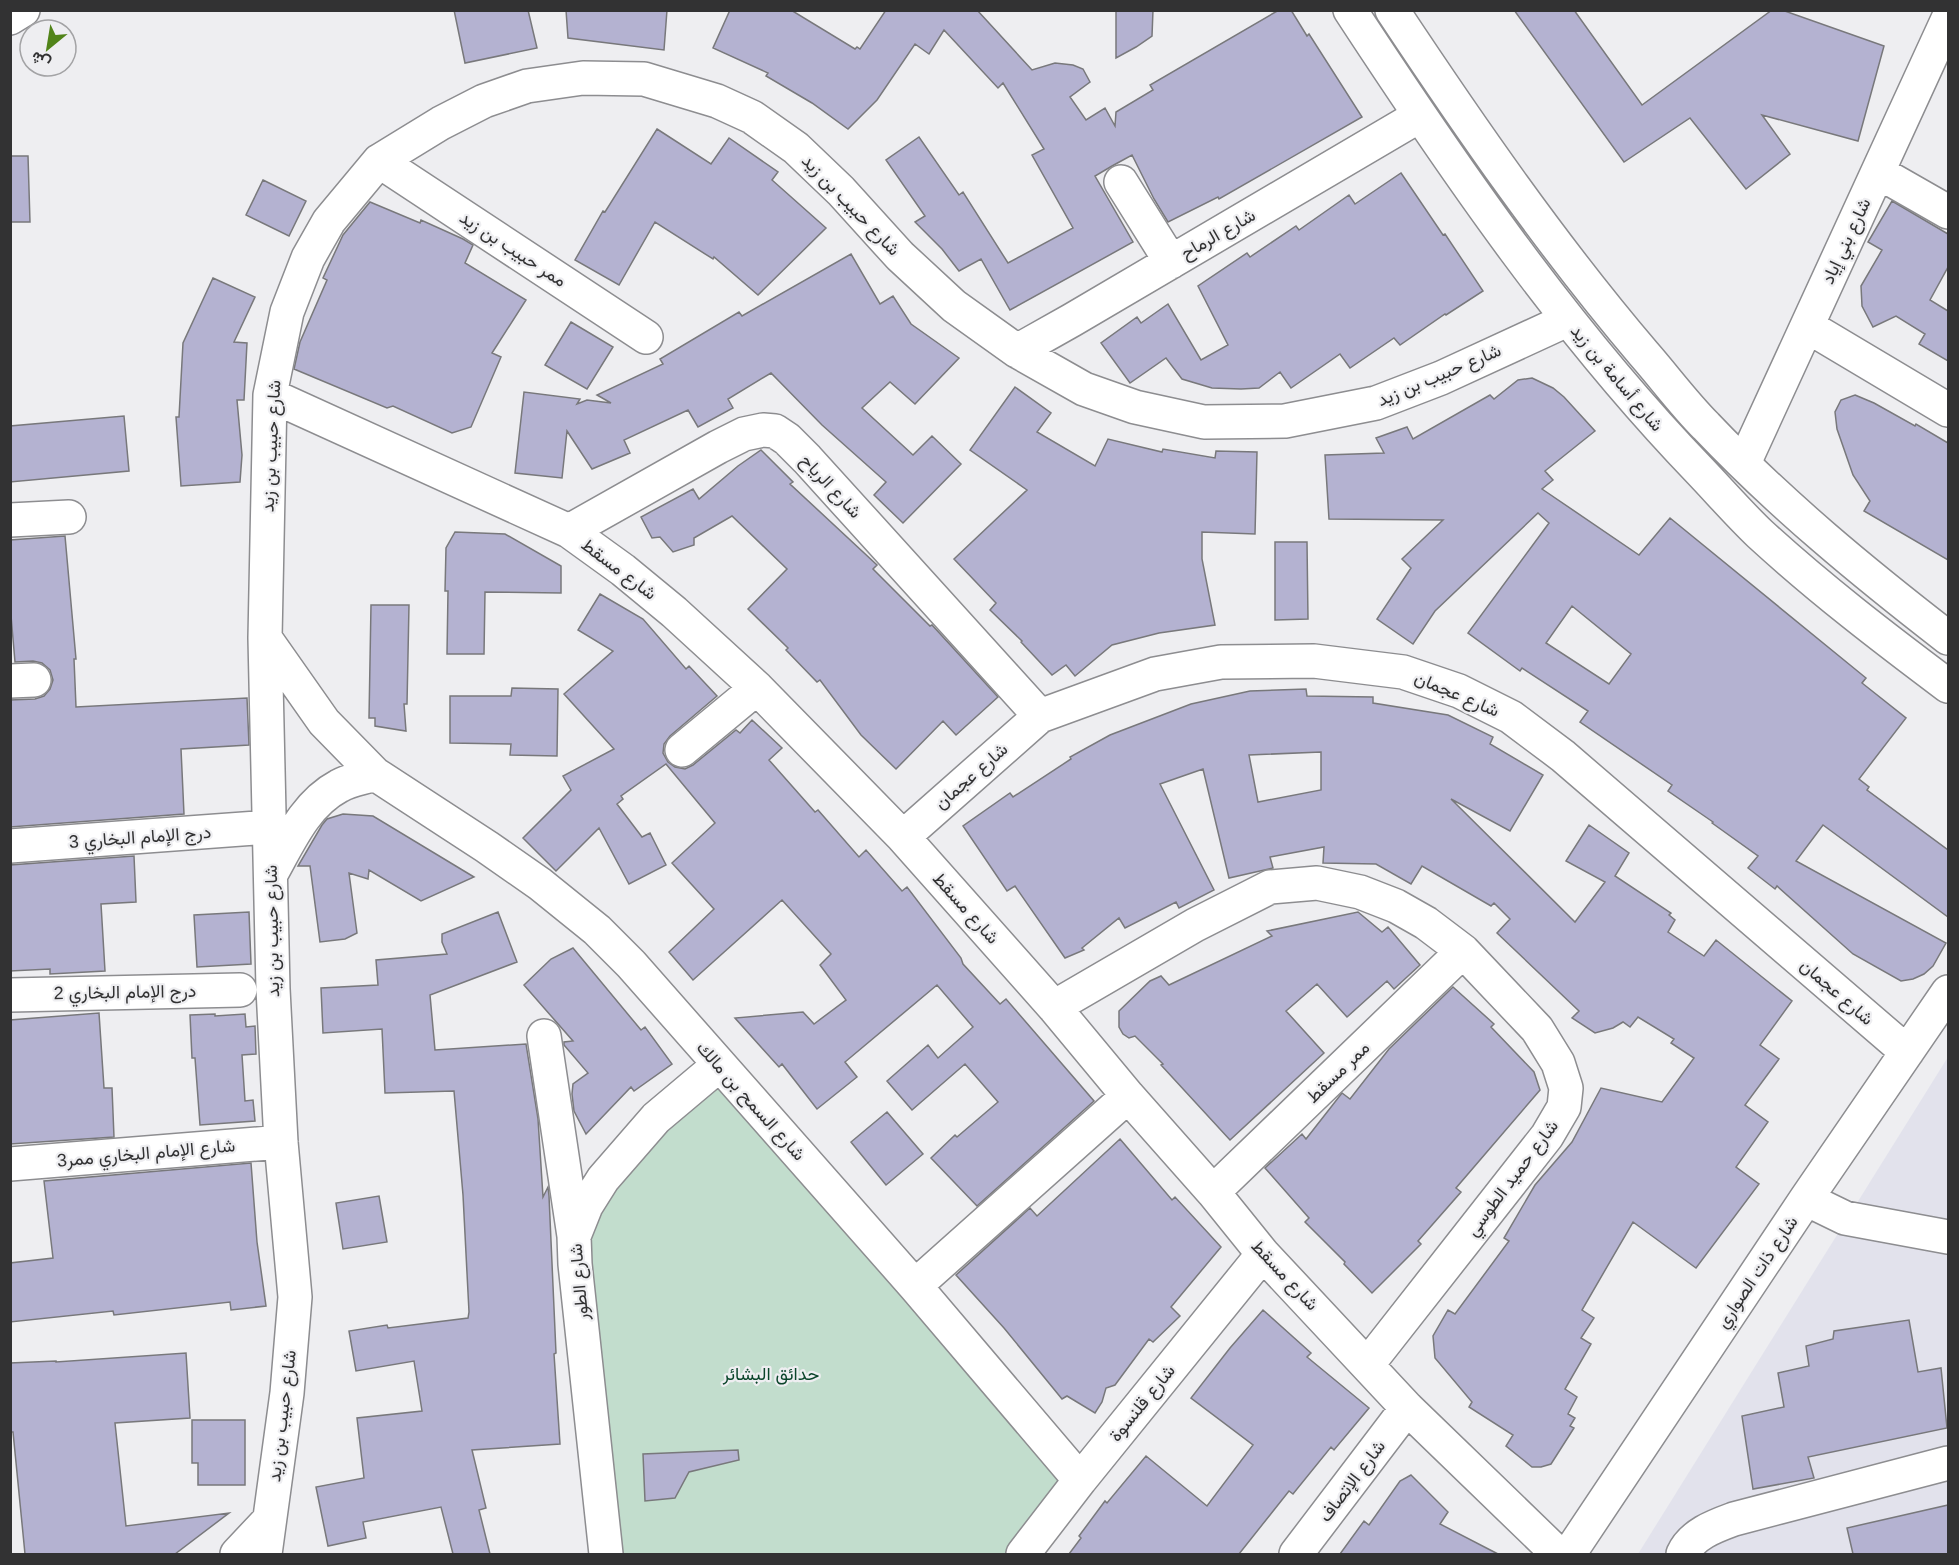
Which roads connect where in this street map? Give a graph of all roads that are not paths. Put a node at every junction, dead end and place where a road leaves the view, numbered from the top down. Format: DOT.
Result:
graph roads {
  1 [pos="23,10"];
  2 [pos="1350,10"];
  3 [pos="1392,10"];
  4 [pos="10,18"];
  5 [pos="1948,19"];
  6 [pos="1419,116"];
  7 [pos="379,161"];
  8 [pos="1878,172"];
  9 [pos="1121,182"];
  10 [pos="1948,212"];
  11 [pos="1171,262"];
  12 [pos="1567,320"];
  13 [pos="1807,326"];
  14 [pos="646,337"];
  15 [pos="1017,351"];
  16 [pos="270,395"];
  17 [pos="1948,410"];
  18 [pos="1744,463"];
  19 [pos="69,517"];
  20 [pos="10,520"];
  21 [pos="569,531"];
  22 [pos="265,638"];
  23 [pos="1948,638"];
  24 [pos="1948,686"];
  25 [pos="757,688"];
  26 [pos="1040,716"];
  27 [pos="682,750"];
  28 [pos="375,774"];
  29 [pos="270,827"];
  30 [pos="903,837"];
  31 [pos="10,846"];
  32 [pos="271,874"];
  33 [pos="1462,951"];
  34 [pos="240,990"];
  35 [pos="1948,992"];
  36 [pos="10,995"];
  37 [pos="1054,1008"];
  38 [pos="544,1036"];
  39 [pos="1907,1052"];
  40 [pos="719,1065"];
  41 [pos="1128,1096"];
  42 [pos="281,1142"];
  43 [pos="10,1164"];
  44 [pos="1213,1192"];
  45 [pos="1806,1199"];
  46 [pos="574,1236"];
  47 [pos="1948,1238"];
  48 [pos="1263,1254"];
  49 [pos="915,1286"];
  50 [pos="1368,1364"];
  51 [pos="1407,1408"];
  52 [pos="1948,1463"];
  53 [pos="1080,1480"];
  54 [pos="269,1520"];
  55 [pos="237,1554"];
  56 [pos="265,1554"];
  57 [pos="606,1554"];
  58 [pos="1023,1554"];
  59 [pos="1296,1554"];
  60 [pos="1558,1554"];
  61 [pos="1569,1554"];
  62 [pos="1683,1554"];
  1 -- 4 [label="main road"];
  2 -- 6 [label="main road, شارع أسامة بن زيد"];
  3 -- 18 [label="main road, شارع أسامة بن زيد"];
  5 -- 8 [label="main road, شارع بني إياد"];
  6 -- 11 [label="main road, شارع الرماح"];
  6 -- 12 [label="main road, شارع أسامة بن زيد"];
  7 -- 14 [label="main road, ممر حبيب بن زيد"];
  7 -- 15 [label="main road, شارع حبيب بن زيد"];
  7 -- 16 [label="main road, شارع حبيب بن زيد"];
  8 -- 10 [label="main road"];
  8 -- 13 [label="main road, شارع بني إياد"];
  9 -- 11 [label="main road"];
  11 -- 15 [label="main road, شارع الرماح"];
  12 -- 15 [label="main road, شارع حبيب بن زيد"];
  12 -- 24 [label="main road, شارع أسامة بن زيد"];
  13 -- 17 [label="main road"];
  13 -- 18 [label="main road, شارع بني إياد"];
  16 -- 21 [label="main road, شارع مسقط"];
  16 -- 22 [label="main road, شارع حبيب بن زيد"];
  18 -- 23 [label="main road, شارع أسامة بن زيد"];
  19 -- 20 [label="main road"];
  21 -- 25 [label="main road, شارع مسقط"];
  21 -- 26 [label="main road, شارع الرياح"];
  22 -- 28 [label="main road, شارع السمح بن مالك"];
  22 -- 29 [label="main road, شارع حبيب بن زيد"];
  25 -- 27 [label="main road"];
  25 -- 30 [label="main road, شارع مسقط"];
  26 -- 30 [label="main road, شارع عجمان"];
  26 -- 39 [label="main road, شارع عجمان"];
  28 -- 32 [label="main road"];
  28 -- 40 [label="main road, شارع السمح بن مالك"];
  29 -- 31 [label="main road, درج الإمام البخاري 3"];
  29 -- 32 [label="main road, شارع حبيب بن زيد"];
  30 -- 37 [label="main road, شارع مسقط"];
  32 -- 42 [label="main road, شارع حبيب بن زيد"];
  33 -- 37 [label="main road, شارع حميد الطوسي"];
  33 -- 44 [label="main road, ممر مسقط"];
  33 -- 50 [label="main road, شارع حميد الطوسي"];
  34 -- 36 [label="main road, درج الإمام البخاري 2"];
  35 -- 39 [label="main road, شارع ذات الصواري"];
  37 -- 41 [label="main road, شارع مسقط"];
  38 -- 46 [label="main road"];
  39 -- 45 [label="main road, شارع ذات الصواري"];
  40 -- 46 [label="main road, شارع الطور"];
  40 -- 49 [label="main road, شارع السمح بن مالك"];
  41 -- 44 [label="main road, شارع مسقط"];
  41 -- 49 [label="main road"];
  42 -- 43 [label="main road, شارع الإمام البخاري ممر3"];
  42 -- 54 [label="main road, شارع حبيب بن زيد"];
  44 -- 48 [label="main road, شارع مسقط"];
  45 -- 47 [label="main road"];
  45 -- 61 [label="main road, شارع ذات الصواري"];
  46 -- 57 [label="main road, شارع الطور"];
  48 -- 50 [label="main road, شارع مسقط"];
  48 -- 53 [label="main road, شارع قلنسوة"];
  49 -- 53 [label="main road, شارع السمح بن مالك"];
  50 -- 51 [label="main road, شارع مسقط"];
  51 -- 59 [label="main road, شارع الإتصاف"];
  51 -- 60 [label="main road, شارع مسقط"];
  52 -- 62 [label="main road"];
  53 -- 58 [label="main road, شارع قلنسوة"];
  54 -- 55 [label="main road"];
  54 -- 56 [label="main road, شارع حبيب بن زيد"];
}
